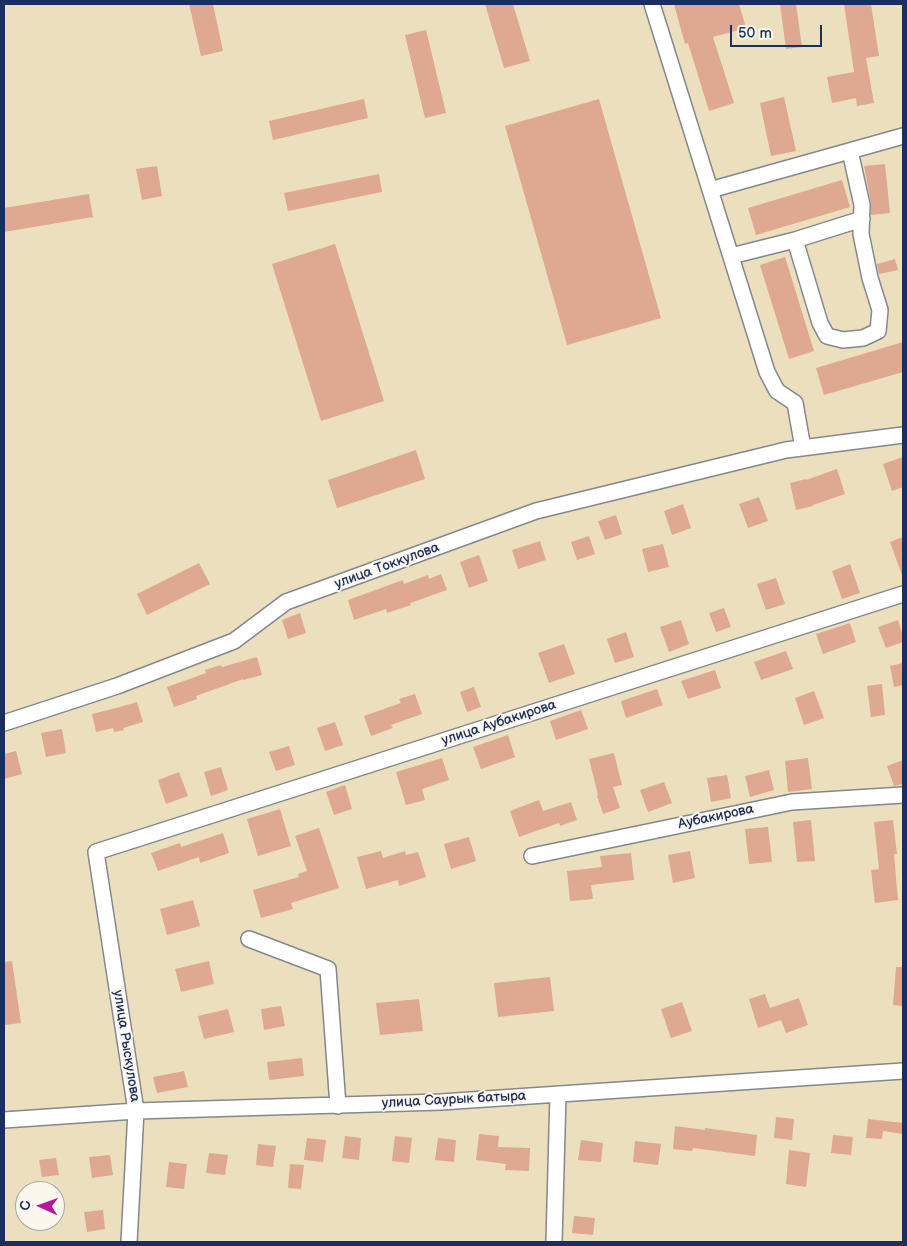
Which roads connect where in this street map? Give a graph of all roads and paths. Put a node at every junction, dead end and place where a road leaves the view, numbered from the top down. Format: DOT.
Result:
graph roads {
  1 [pos="652,4"];
  2 [pos="903,136"];
  3 [pos="850,151"];
  4 [pos="710,190"];
  5 [pos="862,219"];
  6 [pos="795,240"];
  7 [pos="731,256"];
  8 [pos="903,436"];
  9 [pos="804,448"];
  10 [pos="903,594"];
  11 [pos="4,723"];
  12 [pos="903,795"];
  13 [pos="96,852"];
  14 [pos="532,856"];
  15 [pos="249,939"];
  16 [pos="903,1071"];
  17 [pos="558,1094"];
  18 [pos="338,1106"];
  19 [pos="136,1111"];
  20 [pos="4,1120"];
  21 [pos="129,1242"];
  22 [pos="554,1242"];
  1 -- 4 [label="street"];
  2 -- 3 [label="street"];
  3 -- 4 [label="street"];
  3 -- 5 [label="street"];
  4 -- 7 [label="street"];
  5 -- 6 [label="street"];
  5 -- 6 [label="street"];
  6 -- 7 [label="street"];
  7 -- 9 [label="street"];
  8 -- 9 [label="street, улица Токкулова"];
  9 -- 11 [label="street, улица Токкулова"];
  10 -- 13 [label="street, улица Аубакирова"];
  12 -- 14 [label="street, Аубакирова"];
  13 -- 19 [label="street, улица Рыскулова"];
  15 -- 18 [label="street"];
  16 -- 17 [label="street, улица Саурык батыра"];
  17 -- 18 [label="street, улица Саурык батыра"];
  17 -- 22 [label="street"];
  18 -- 19 [label="street, улица Саурык батыра"];
  19 -- 20 [label="street, улица Саурык батыра"];
  19 -- 21 [label="street, улица Рыскулова"];
}
